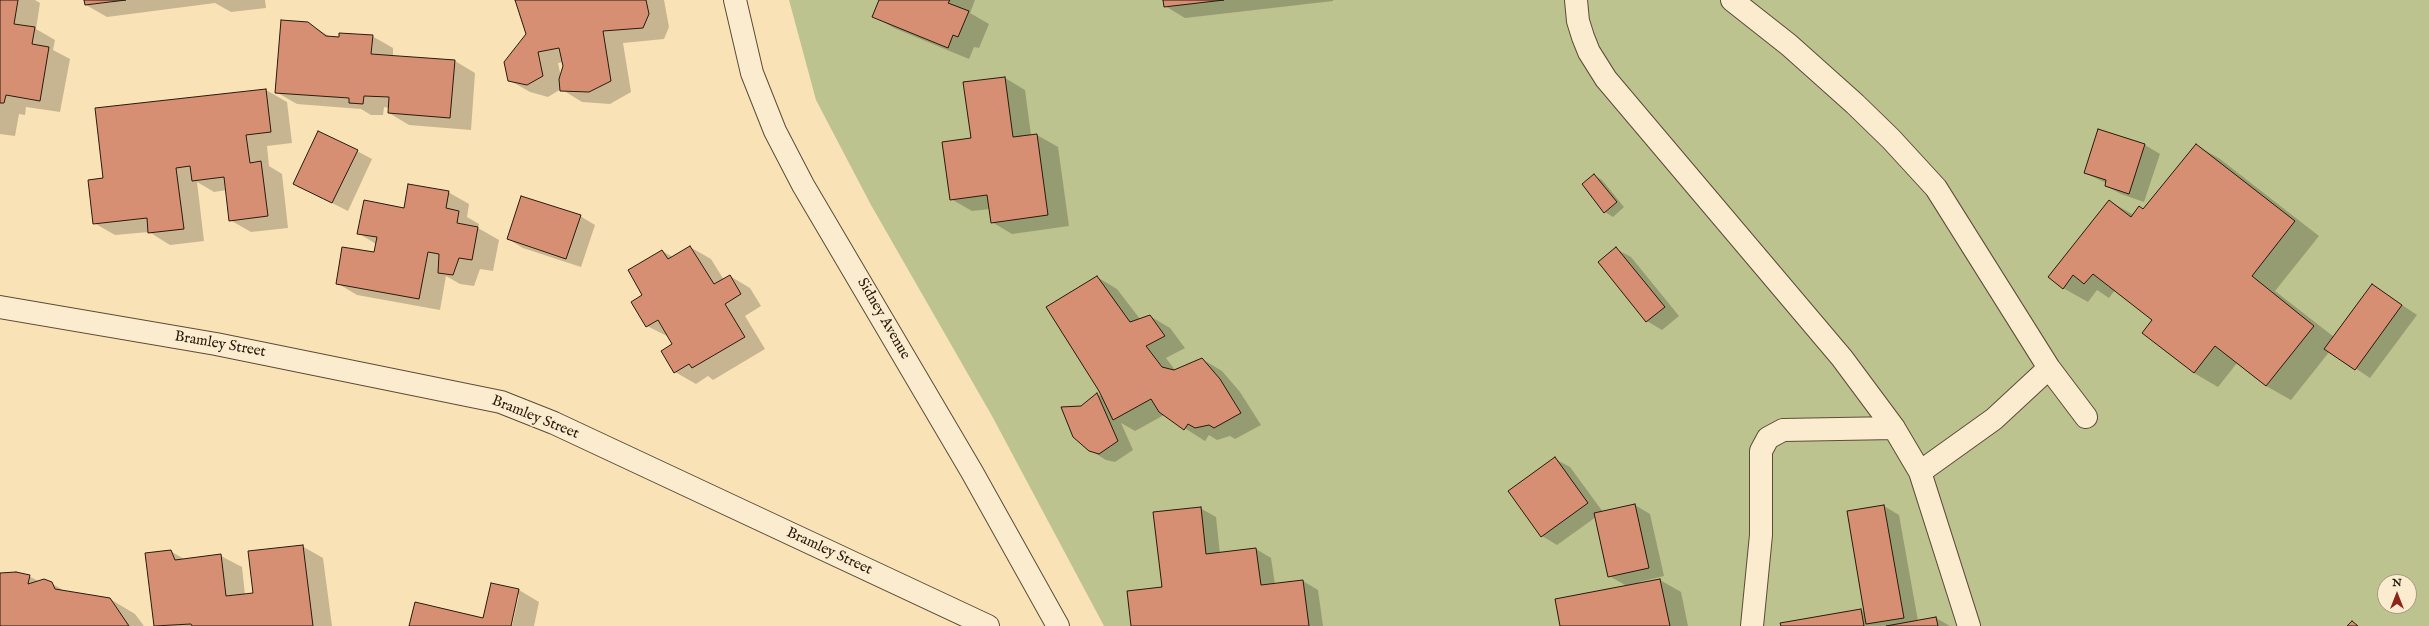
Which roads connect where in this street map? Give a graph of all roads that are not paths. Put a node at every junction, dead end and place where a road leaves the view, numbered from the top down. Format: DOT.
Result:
graph roads {
  1 [pos="735,0"];
  2 [pos="1576,0"];
  3 [pos="1732,0"];
  4 [pos="0,307"];
  5 [pos="2049,368"];
  6 [pos="2086,417"];
  7 [pos="1894,428"];
  8 [pos="1920,472"];
  9 [pos="988,626"];
  10 [pos="1058,626"];
  11 [pos="1752,626"];
  12 [pos="1969,626"];
  1 -- 10 [label="street, Sidney Avenue"];
  2 -- 7 [label="street"];
  3 -- 5 [label="street"];
  4 -- 9 [label="street, Bramley Street"];
  5 -- 6 [label="street"];
  5 -- 8 [label="street"];
  7 -- 8 [label="street"];
  7 -- 11 [label="street"];
  8 -- 12 [label="street"];
}
